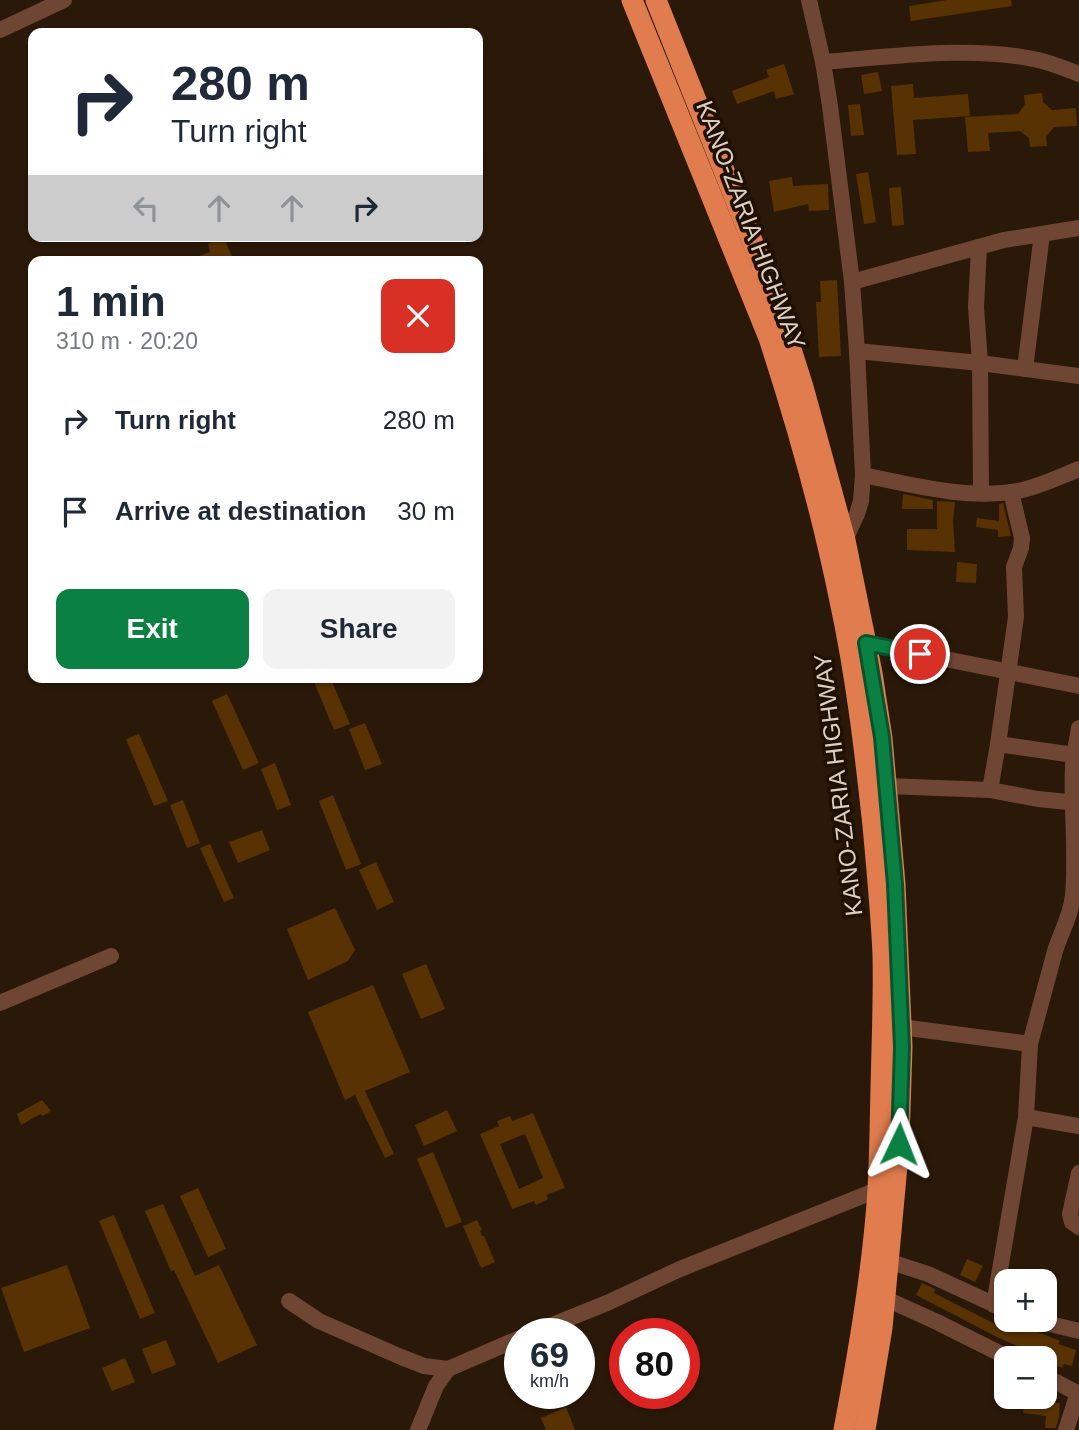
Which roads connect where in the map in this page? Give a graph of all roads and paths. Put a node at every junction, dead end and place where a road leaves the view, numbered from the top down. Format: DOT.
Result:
graph roads {
  1 [pos="64,0"];
  2 [pos="632,0"];
  3 [pos="656,0"];
  4 [pos="808,0"];
  5 [pos="0,30"];
  6 [pos="822,62"];
  7 [pos="1071,67"];
  8 [pos="1079,74"];
  9 [pos="1079,228"];
  10 [pos="1042,234"];
  11 [pos="979,247"];
  12 [pos="852,282"];
  13 [pos="857,351"];
  14 [pos="980,362"];
  15 [pos="1025,369"];
  16 [pos="1079,376"];
  17 [pos="1079,469"];
  18 [pos="863,475"];
  19 [pos="1011,492"];
  20 [pos="981,493"];
  21 [pos="845,540"];
  22 [pos="866,643"];
  23 [pos="1008,672"];
  24 [pos="1079,686"];
  25 [pos="1079,728"];
  26 [pos="998,744"];
  27 [pos="1074,755"];
  28 [pos="887,786"];
  29 [pos="990,790"];
  30 [pos="1076,803"];
  31 [pos="1073,924"];
  32 [pos="111,956"];
  33 [pos="0,1003"];
  34 [pos="901,1027"];
  35 [pos="1030,1044"];
  36 [pos="1026,1117"];
  37 [pos="1079,1126"];
  38 [pos="1079,1172"];
  39 [pos="877,1190"];
  40 [pos="1079,1227"];
  41 [pos="888,1261"];
  42 [pos="1005,1269"];
  43 [pos="884,1298"];
  44 [pos="289,1301"];
  45 [pos="994,1304"];
  46 [pos="570,1318"];
  47 [pos="1057,1326"];
  48 [pos="1079,1331"];
  49 [pos="504,1345"];
  50 [pos="994,1350"];
  51 [pos="448,1369"];
  52 [pos="1057,1383"];
  53 [pos="1078,1394"];
  54 [pos="418,1430"];
  55 [pos="844,1430"];
  56 [pos="865,1430"];
  57 [pos="1066,1430"];
  1 -- 5 [label="street"];
  2 -- 39 [label="highway, KANO-ZARIA HIGHWAY"];
  3 -- 21 [label="highway, KANO-ZARIA HIGHWAY"];
  4 -- 6 [label="street"];
  6 -- 7 [label="street"];
  6 -- 12 [label="street"];
  7 -- 8 [label="street"];
  9 -- 10 [label="street"];
  10 -- 11 [label="street"];
  10 -- 15 [label="street"];
  11 -- 12 [label="street"];
  11 -- 14 [label="street"];
  12 -- 13 [label="street"];
  13 -- 14 [label="street"];
  13 -- 18 [label="street"];
  14 -- 15 [label="street"];
  14 -- 20 [label="street"];
  15 -- 16 [label="street"];
  17 -- 19 [label="street"];
  18 -- 20 [label="street"];
  18 -- 21 [label="street"];
  19 -- 20 [label="street"];
  19 -- 23 [label="street"];
  21 -- 22 [label="highway, KANO-ZARIA HIGHWAY"];
  22 -- 23 [label="street"];
  22 -- 28 [label="highway, KANO-ZARIA HIGHWAY"];
  23 -- 24 [label="street"];
  23 -- 26 [label="street"];
  25 -- 27 [label="street"];
  26 -- 27 [label="street"];
  26 -- 29 [label="street"];
  27 -- 30 [label="street"];
  28 -- 29 [label="street"];
  28 -- 34 [label="highway, KANO-ZARIA HIGHWAY"];
  29 -- 30 [label="street"];
  30 -- 31 [label="street"];
  31 -- 35 [label="street"];
  32 -- 33 [label="street"];
  34 -- 35 [label="street"];
  34 -- 41 [label="highway, KANO-ZARIA HIGHWAY"];
  35 -- 36 [label="street"];
  36 -- 37 [label="street"];
  36 -- 42 [label="street"];
  38 -- 40 [label="street"];
  39 -- 46 [label="street"];
  39 -- 55 [label="highway, KANO-ZARIA HIGHWAY"];
  41 -- 43 [label="highway, KANO-ZARIA HIGHWAY"];
  41 -- 45 [label="street"];
  43 -- 50 [label="street"];
  43 -- 56 [label="highway, KANO-ZARIA HIGHWAY"];
  44 -- 51 [label="street"];
  47 -- 48 [label="street"];
  49 -- 51 [label="street"];
  51 -- 54 [label="street"];
  52 -- 53 [label="street"];
  53 -- 57 [label="street"];
}
